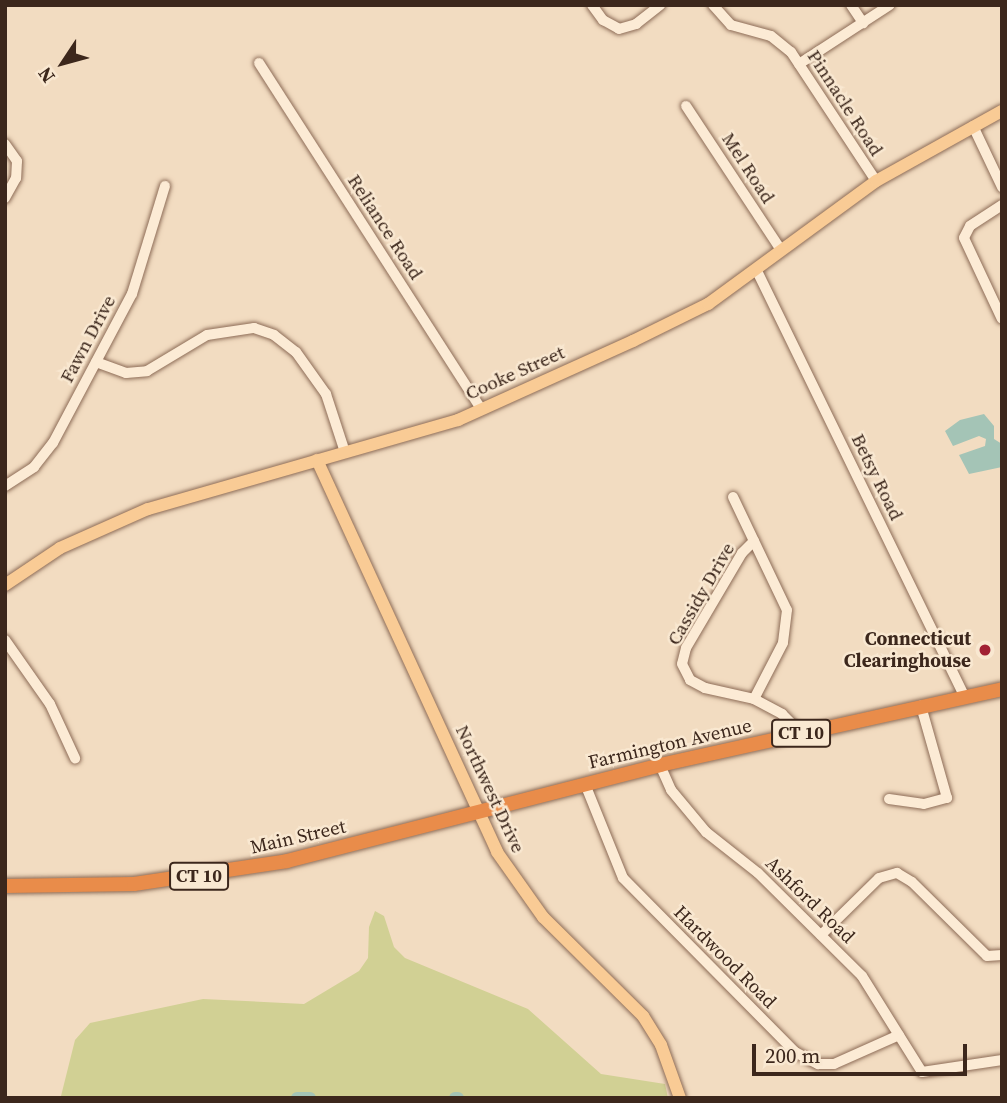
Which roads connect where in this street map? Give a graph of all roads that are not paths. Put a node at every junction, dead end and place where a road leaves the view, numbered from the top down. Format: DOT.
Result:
graph roads {
  1 [pos="592,5"];
  2 [pos="660,5"];
  3 [pos="713,5"];
  4 [pos="851,5"];
  5 [pos="890,5"];
  6 [pos="863,23"];
  7 [pos="258,63"];
  8 [pos="799,64"];
  9 [pos="686,106"];
  10 [pos="1002,111"];
  11 [pos="973,126"];
  12 [pos="5,144"];
  13 [pos="876,181"];
  14 [pos="165,186"];
  15 [pos="1002,187"];
  16 [pos="5,198"];
  17 [pos="1002,205"];
  18 [pos="781,250"];
  19 [pos="757,271"];
  20 [pos="1002,319"];
  21 [pos="96,362"];
  22 [pos="482,410"];
  23 [pos="345,452"];
  24 [pos="317,460"];
  25 [pos="5,486"];
  26 [pos="733,497"];
  27 [pos="754,541"];
  28 [pos="5,585"];
  29 [pos="5,640"];
  30 [pos="1002,689"];
  31 [pos="965,697"];
  32 [pos="754,699"];
  33 [pos="921,706"];
  34 [pos="801,733"];
  35 [pos="75,758"];
  36 [pos="660,765"];
  37 [pos="585,784"];
  38 [pos="889,799"];
  39 [pos="478,810"];
  40 [pos="389,834"];
  41 [pos="5,886"];
  42 [pos="821,935"];
  43 [pos="1002,955"];
  44 [pos="899,1035"];
  45 [pos="1002,1060"];
  46 [pos="680,1098"];
  1 -- 2 [label="street"];
  3 -- 8 [label="street, Pinnacle Road"];
  4 -- 6 [label="street"];
  5 -- 6 [label="street"];
  6 -- 8 [label="street"];
  7 -- 22 [label="street, Reliance Road"];
  8 -- 13 [label="street, Pinnacle Road"];
  9 -- 18 [label="street, Mel Road"];
  10 -- 11 [label="main road, Cooke Street"];
  11 -- 13 [label="main road, Cooke Street"];
  11 -- 15 [label="street"];
  12 -- 16 [label="street"];
  13 -- 18 [label="main road, Cooke Street"];
  14 -- 21 [label="street, Fawn Drive"];
  17 -- 20 [label="street"];
  18 -- 19 [label="main road, Cooke Street"];
  19 -- 22 [label="main road, Cooke Street"];
  19 -- 31 [label="street, Betsy Road"];
  21 -- 23 [label="street"];
  21 -- 25 [label="street, Fawn Drive"];
  22 -- 23 [label="main road, Cooke Street"];
  23 -- 24 [label="main road, Cooke Street"];
  24 -- 28 [label="main road, Cooke Street"];
  24 -- 39 [label="main road, Northwest Drive"];
  26 -- 27 [label="street, Cassidy Drive"];
  27 -- 32 [label="street, Cassidy Drive"];
  27 -- 32 [label="street, Cassidy Drive"];
  29 -- 35 [label="street"];
  30 -- 31 [label="highway, Farmington Avenue / CT 10"];
  31 -- 33 [label="highway, Farmington Avenue / CT 10"];
  32 -- 34 [label="street, Cassidy Drive"];
  33 -- 34 [label="highway, Farmington Avenue / CT 10"];
  33 -- 38 [label="street"];
  34 -- 36 [label="highway, Farmington Avenue / CT 10"];
  36 -- 37 [label="highway, Farmington Avenue / CT 10"];
  36 -- 42 [label="street, Ashford Road"];
  37 -- 39 [label="highway, Farmington Avenue / CT 10"];
  37 -- 44 [label="street, Hardwood Road"];
  39 -- 40 [label="highway, Farmington Avenue / CT 10"];
  39 -- 46 [label="main road, Northwest Drive"];
  40 -- 41 [label="highway, Main Street / CT 10"];
  42 -- 43 [label="street"];
  42 -- 44 [label="street, Ashford Road"];
  44 -- 45 [label="street, Ashford Road"];
}
